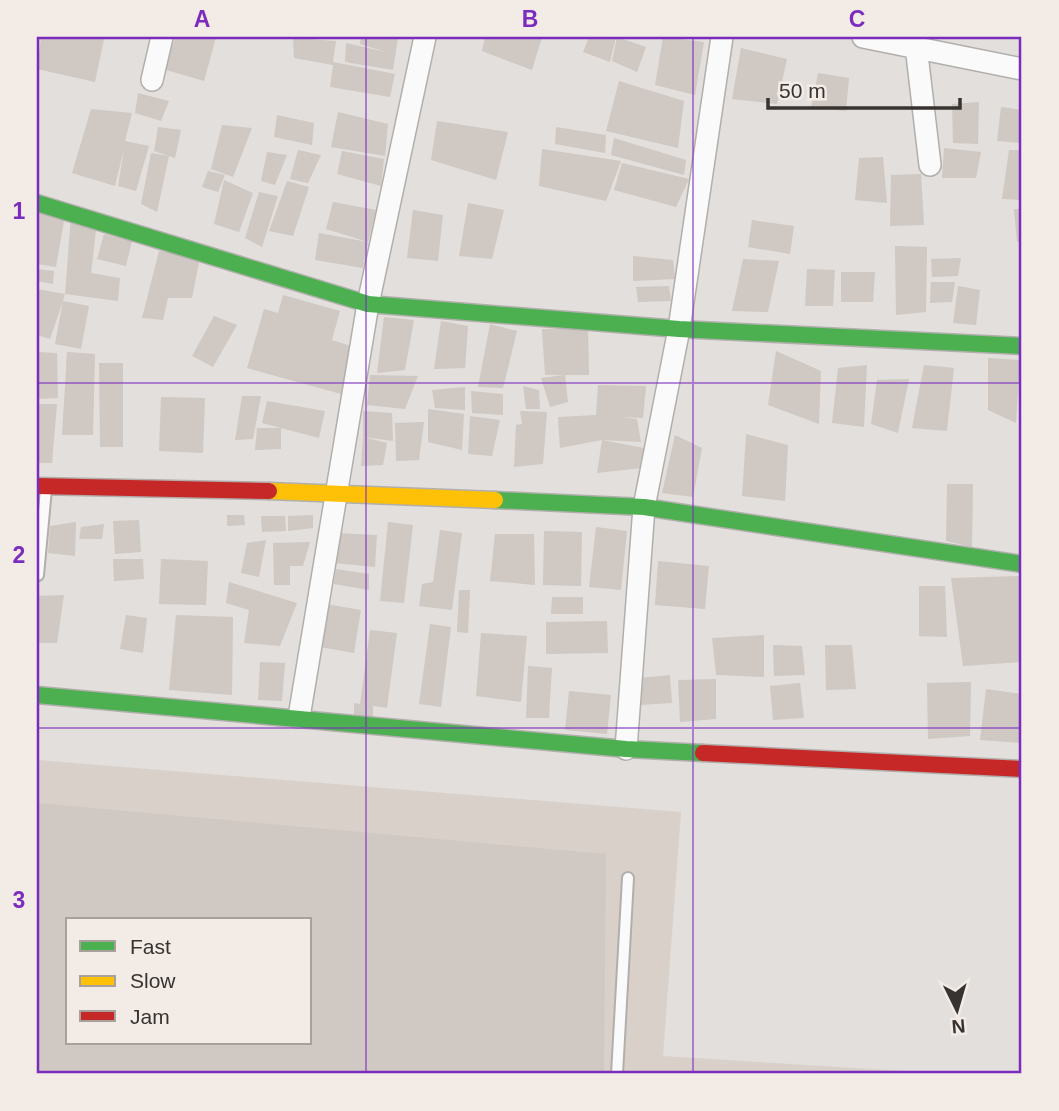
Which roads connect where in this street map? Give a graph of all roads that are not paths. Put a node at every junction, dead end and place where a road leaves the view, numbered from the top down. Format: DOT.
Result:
graph roads {
  1 [pos="162,37"];
  2 [pos="425,37"];
  3 [pos="722,37"];
  4 [pos="863,37"];
  5 [pos="916,46"];
  6 [pos="1022,69"];
  7 [pos="152,80"];
  8 [pos="930,165"];
  9 [pos="37,203"];
  10 [pos="368,304"];
  11 [pos="679,329"];
  12 [pos="1022,346"];
  13 [pos="42,486"];
  14 [pos="336,492"];
  15 [pos="644,507"];
  16 [pos="1022,564"];
  17 [pos="38,575"];
  18 [pos="37,695"];
  19 [pos="299,717"];
  20 [pos="626,749"];
  21 [pos="1022,769"];
  22 [pos="628,878"];
  23 [pos="617,1074"];
  1 -- 7 [label="street"];
  2 -- 10 [label="street"];
  3 -- 11 [label="street"];
  4 -- 5 [label="street"];
  5 -- 6 [label="street"];
  5 -- 8 [label="street"];
  9 -- 10 [label="street"];
  10 -- 11 [label="street"];
  10 -- 14 [label="street"];
  11 -- 12 [label="street"];
  11 -- 15 [label="street"];
  13 -- 14 [label="street"];
  13 -- 17 [label="lane"];
  14 -- 15 [label="street"];
  14 -- 19 [label="street"];
  15 -- 16 [label="street"];
  15 -- 20 [label="street"];
  18 -- 19 [label="street"];
  19 -- 20 [label="street"];
  20 -- 21 [label="street"];
  22 -- 23 [label="lane"];
}
